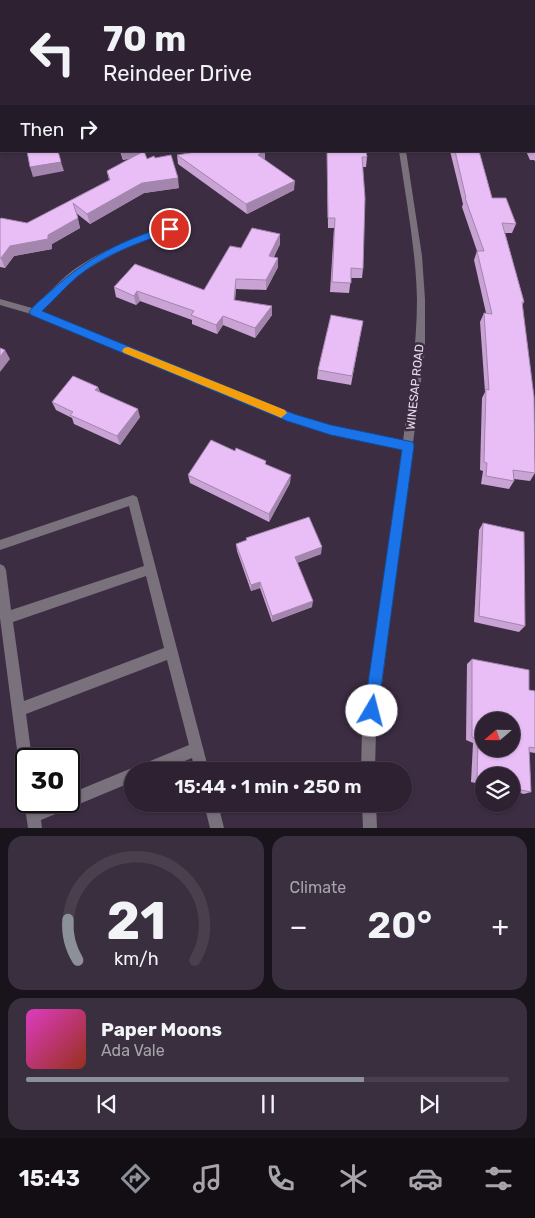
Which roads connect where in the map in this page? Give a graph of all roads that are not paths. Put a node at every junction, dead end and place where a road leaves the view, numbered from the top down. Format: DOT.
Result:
graph roads {
  1 [pos="402,152"];
  2 [pos="170,229"];
  3 [pos="0,302"];
  4 [pos="34,312"];
  5 [pos="408,446"];
  6 [pos="0,545"];
  7 [pos="151,569"];
  8 [pos="0,570"];
  9 [pos="6,618"];
  10 [pos="172,652"];
  11 [pos="18,710"];
  12 [pos="24,748"];
  13 [pos="197,749"];
  14 [pos="165,762"];
  15 [pos="200,762"];
  16 [pos="368,762"];
  17 [pos="124,778"];
  18 [pos="212,812"];
  19 [pos="369,812"];
  20 [pos="33,815"];
  21 [pos="216,828"];
  22 [pos="370,828"];
  1 -- 5 [label="street, WINESAP ROAD"];
  2 -- 4 [label="street"];
  3 -- 4 [label="street"];
  4 -- 5 [label="street"];
  5 -- 16 [label="street, WINESAP ROAD"];
  6 -- 7 [label="street"];
  7 -- 9 [label="street"];
  7 -- 10 [label="street"];
  8 -- 9 [label="street"];
  9 -- 11 [label="street"];
  10 -- 11 [label="street"];
  10 -- 13 [label="street"];
  11 -- 12 [label="street"];
  13 -- 14 [label="street"];
  13 -- 15 [label="street"];
  17 -- 20 [label="street"];
  18 -- 21 [label="street"];
  19 -- 22 [label="street"];
}
